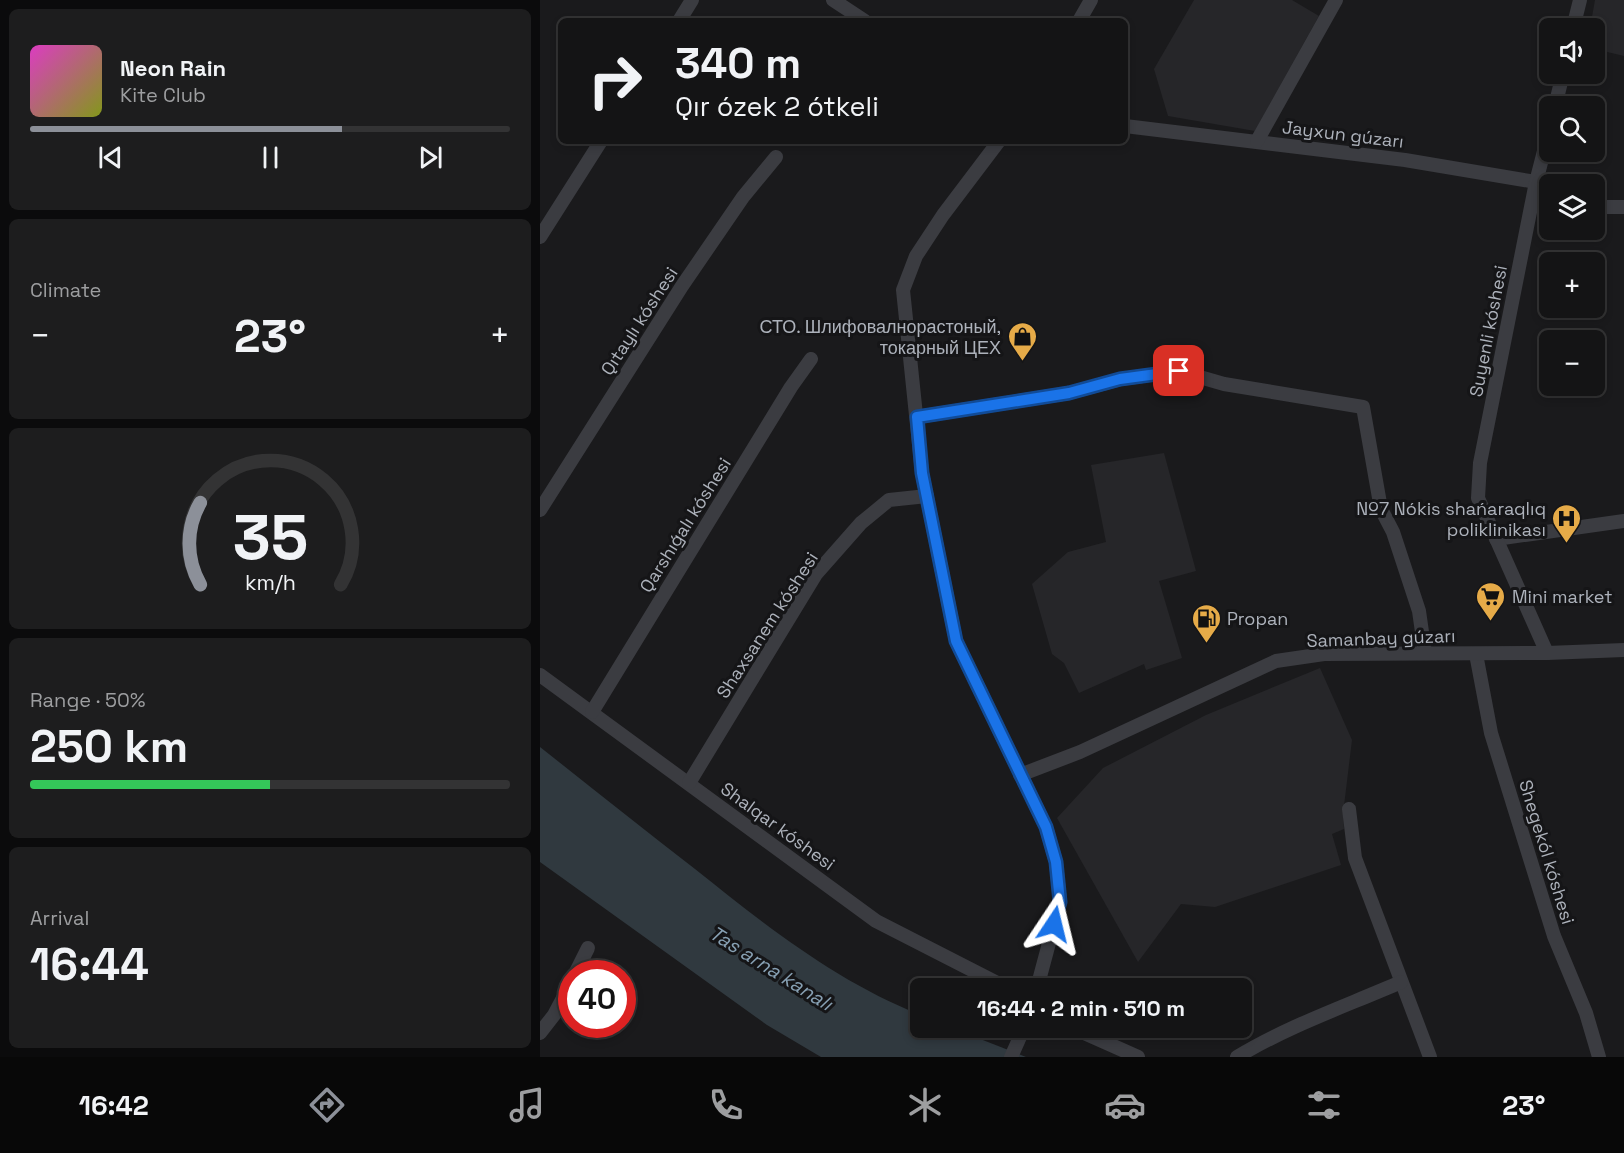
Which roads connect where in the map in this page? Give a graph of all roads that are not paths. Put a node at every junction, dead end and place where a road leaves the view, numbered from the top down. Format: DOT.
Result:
graph roads {
  1 [pos="692,0"];
  2 [pos="833,0"];
  3 [pos="1092,0"];
  4 [pos="1336,0"];
  5 [pos="1580,0"];
  6 [pos="681,18"];
  7 [pos="860,18"];
  8 [pos="1081,18"];
  9 [pos="1576,18"];
  10 [pos="1128,126"];
  11 [pos="1257,141"];
  12 [pos="600,144"];
  13 [pos="997,144"];
  14 [pos="776,157"];
  15 [pos="1541,162"];
  16 [pos="1536,182"];
  17 [pos="1539,185"];
  18 [pos="1605,207"];
  19 [pos="1624,207"];
  20 [pos="540,237"];
  21 [pos="811,359"];
  22 [pos="917,417"];
  23 [pos="927,496"];
  24 [pos="540,510"];
  25 [pos="1624,521"];
  26 [pos="1496,539"];
  27 [pos="1624,650"];
  28 [pos="1425,653"];
  29 [pos="1546,653"];
  30 [pos="1476,654"];
  31 [pos="540,675"];
  32 [pos="592,712"];
  33 [pos="1020,775"];
  34 [pos="689,783"];
  35 [pos="1349,809"];
  36 [pos="588,948"];
  37 [pos="582,960"];
  38 [pos="987,978"];
  39 [pos="1040,978"];
  40 [pos="1401,982"];
  41 [pos="558,1007"];
  42 [pos="540,1033"];
  43 [pos="1020,1038"];
  44 [pos="1095,1038"];
  45 [pos="1011,1057"];
  46 [pos="1138,1057"];
  47 [pos="1237,1057"];
  48 [pos="1430,1057"];
  49 [pos="1599,1057"];
  1 -- 6 [label="street"];
  2 -- 7 [label="street"];
  3 -- 8 [label="street"];
  4 -- 11 [label="street"];
  5 -- 9 [label="street"];
  10 -- 11 [label="street, Jayxun gúzarı"];
  11 -- 16 [label="street, Jayxun gúzarı"];
  12 -- 20 [label="street"];
  13 -- 22 [label="street"];
  14 -- 24 [label="street, Qıtaylı kóshesi"];
  15 -- 16 [label="street, Suyenli kóshesi"];
  16 -- 17 [label="street"];
  16 -- 26 [label="street, Suyenli kóshesi"];
  18 -- 19 [label="street"];
  21 -- 32 [label="street, Qarshıǵalı kóshesi"];
  22 -- 23 [label="street"];
  22 -- 28 [label="street"];
  23 -- 33 [label="street"];
  23 -- 34 [label="street, Shaxsanem kóshesi"];
  25 -- 26 [label="street"];
  26 -- 29 [label="street, Suyenli kóshesi"];
  27 -- 29 [label="street, Samanbay gúzarı"];
  28 -- 30 [label="street, Samanbay gúzarı"];
  28 -- 33 [label="street, Samanbay gúzarı"];
  29 -- 30 [label="street, Samanbay gúzarı"];
  30 -- 49 [label="street, Shegekól kóshesi"];
  31 -- 32 [label="street, Shalqar kóshesi"];
  32 -- 34 [label="street, Shalqar kóshesi"];
  33 -- 39 [label="street"];
  34 -- 38 [label="street, Shalqar kóshesi"];
  35 -- 40 [label="street"];
  36 -- 37 [label="street"];
  40 -- 47 [label="street"];
  40 -- 48 [label="street"];
  41 -- 42 [label="street"];
  43 -- 45 [label="street"];
  44 -- 46 [label="street"];
}
